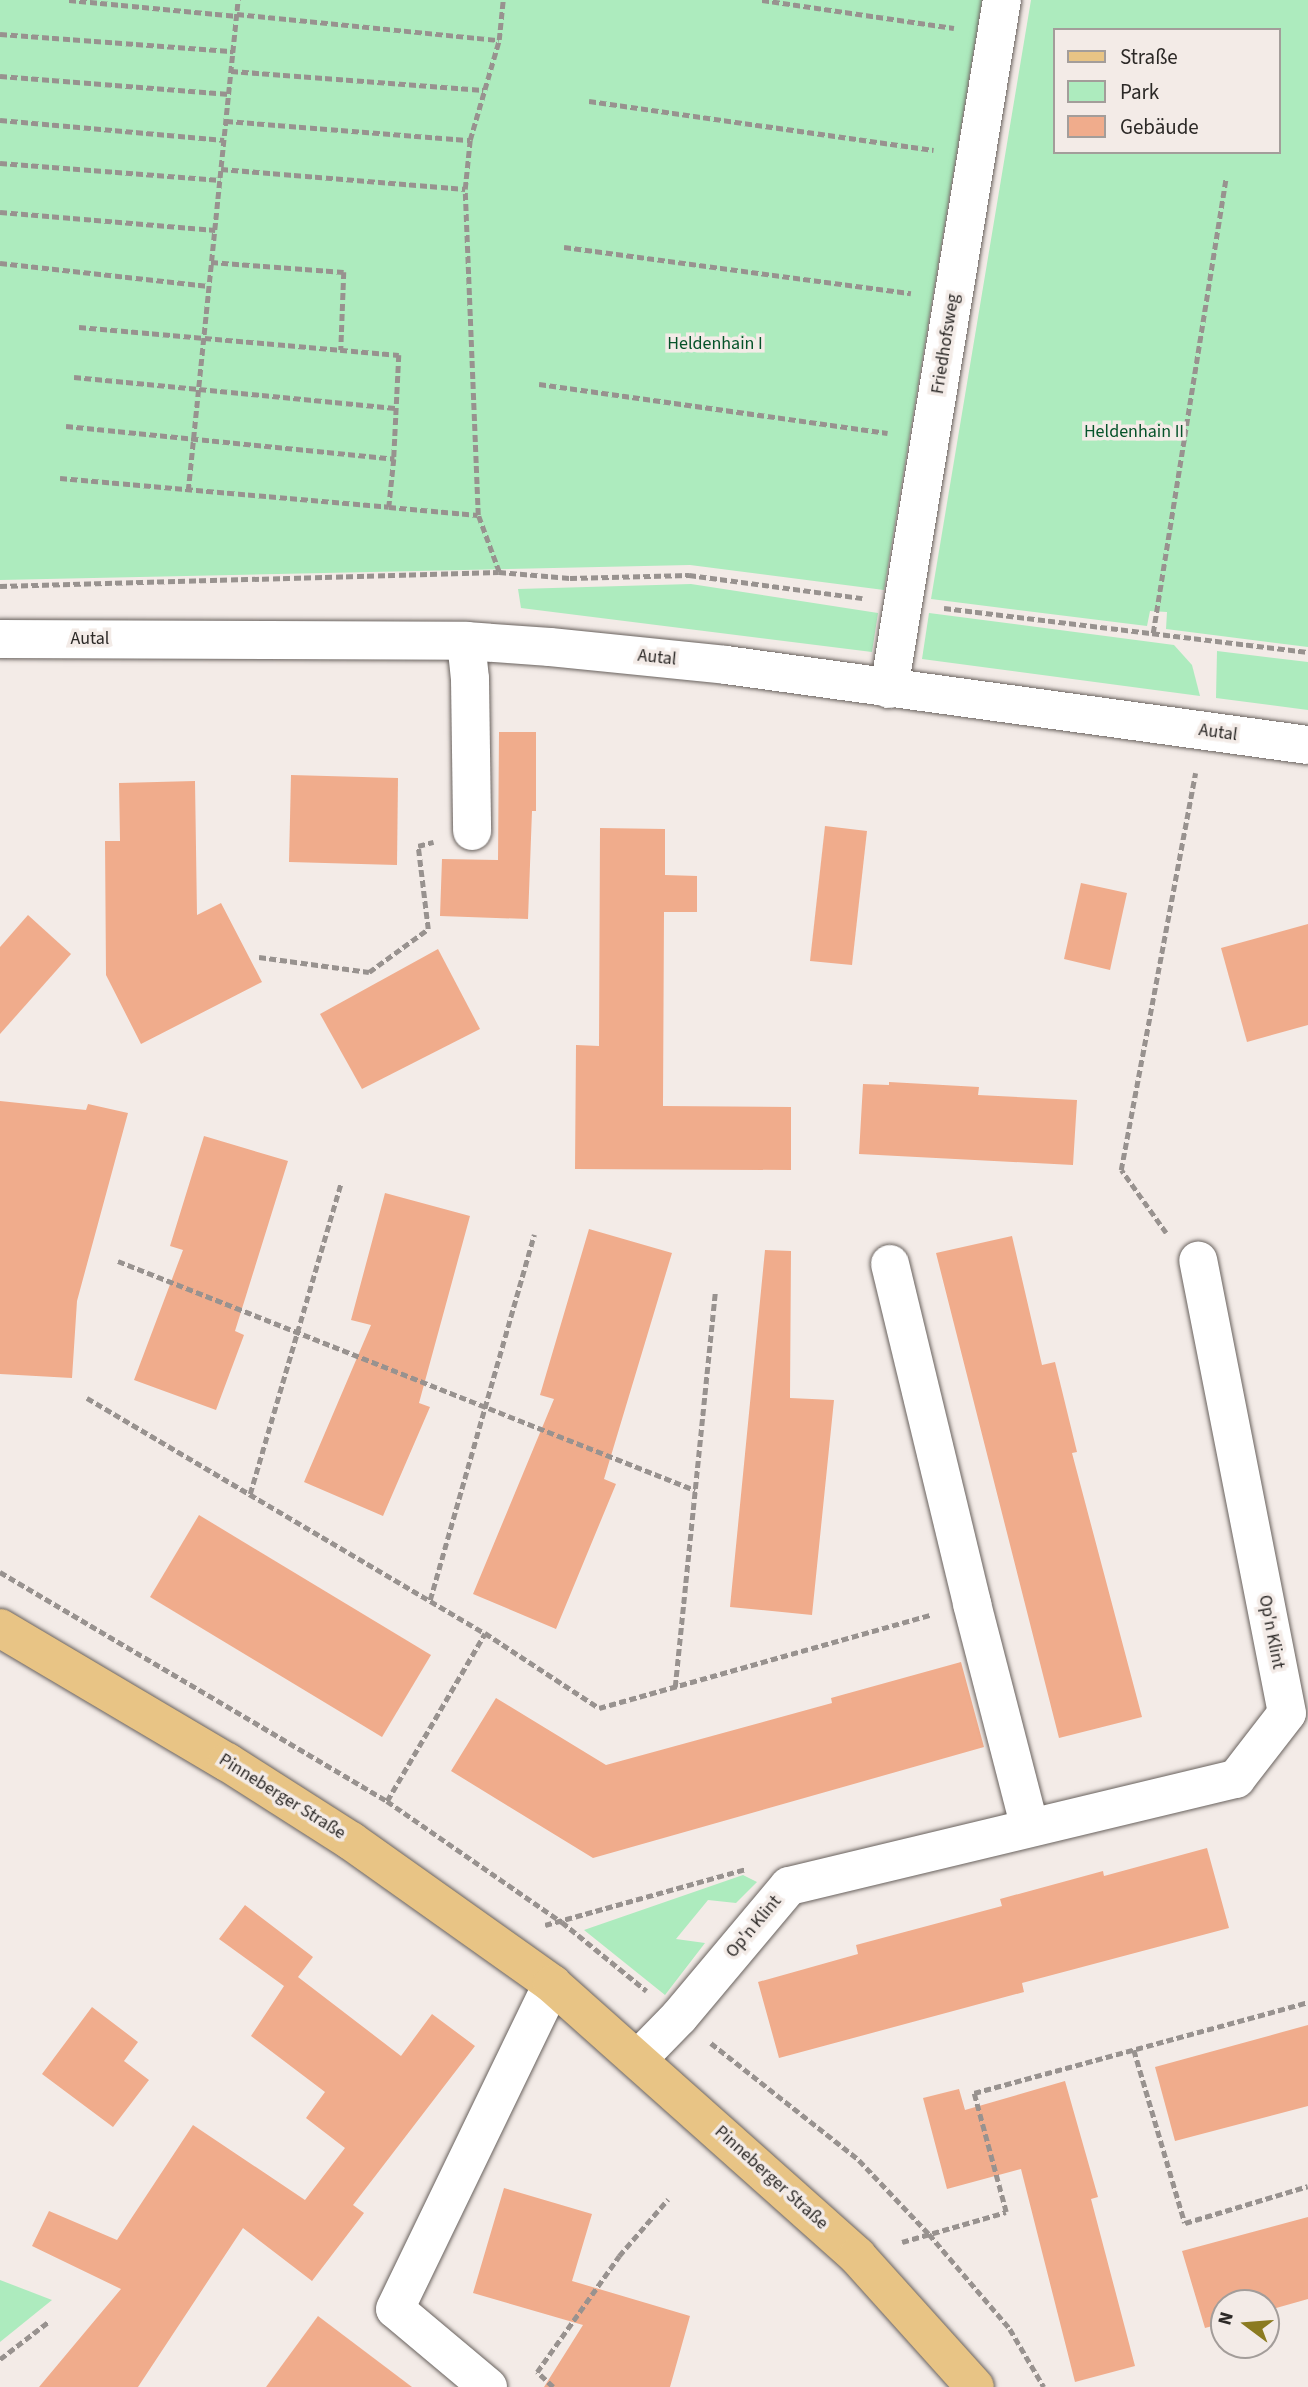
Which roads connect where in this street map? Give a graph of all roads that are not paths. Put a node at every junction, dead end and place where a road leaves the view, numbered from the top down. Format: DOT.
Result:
graph roads {
  1 [pos="999,17"];
  2 [pos="0,639"];
  3 [pos="466,641"];
  4 [pos="889,688"];
  5 [pos="1308,745"];
  6 [pos="472,831"];
  7 [pos="1198,1261"];
  8 [pos="890,1264"];
  9 [pos="0,1628"];
  10 [pos="1030,1828"];
  11 [pos="552,1984"];
  12 [pos="638,2059"];
  13 [pos="488,2387"];
  14 [pos="975,2387"];
  1 -- 4 [label="street, Friedhofsweg"];
  2 -- 3 [label="street, Autal"];
  3 -- 4 [label="street, Autal"];
  3 -- 6 [label="street"];
  4 -- 5 [label="street, Autal"];
  7 -- 10 [label="street, Op'n Klint"];
  8 -- 10 [label="street"];
  9 -- 11 [label="main road, Pinneberger Straße"];
  10 -- 12 [label="street, Op'n Klint"];
  11 -- 12 [label="main road, Pinneberger Straße"];
  11 -- 13 [label="street"];
  12 -- 14 [label="main road, Pinneberger Straße"];
}
